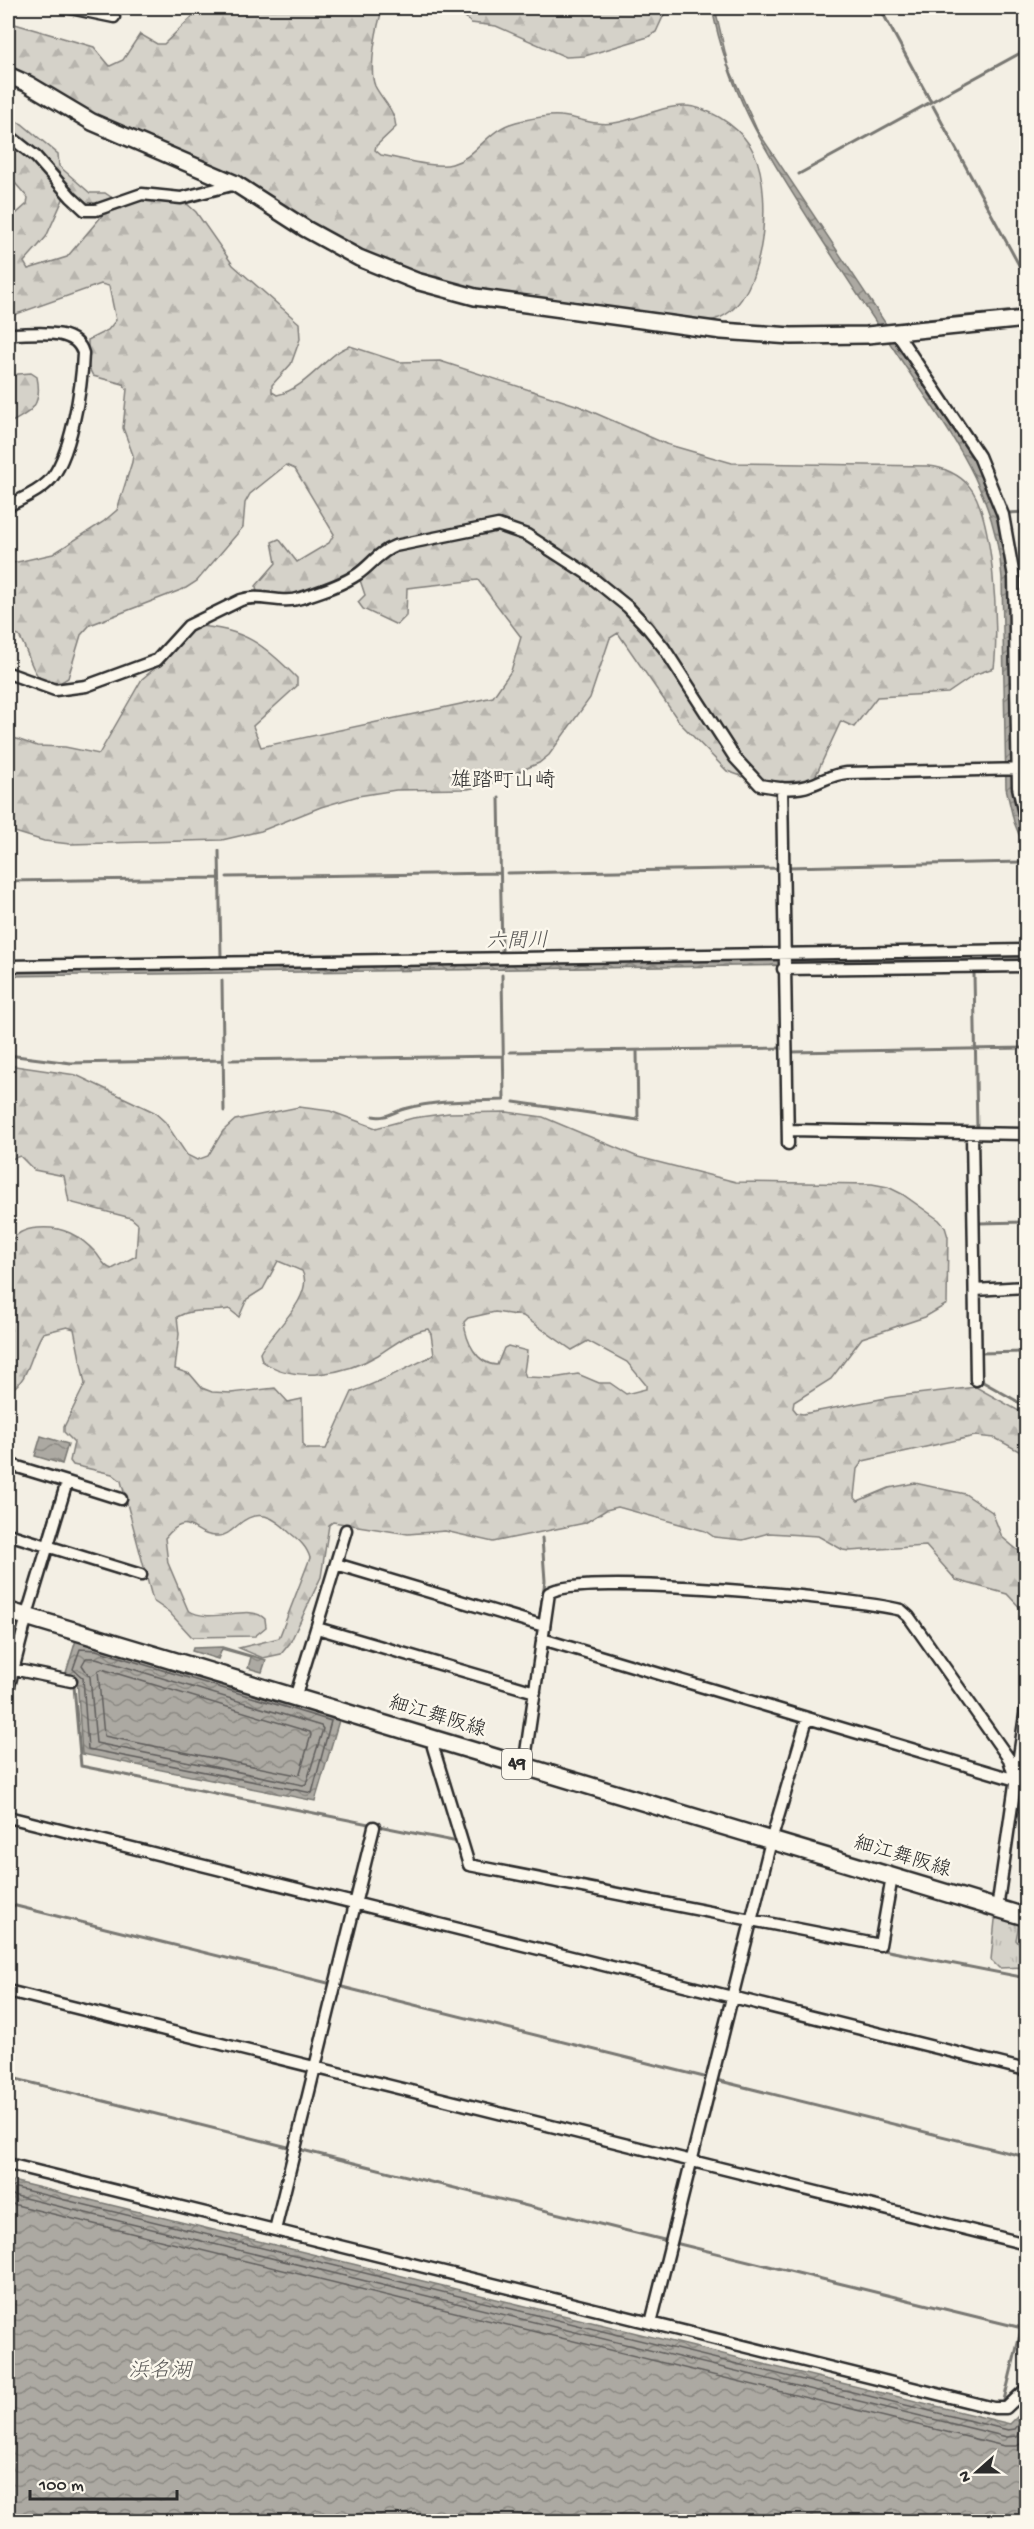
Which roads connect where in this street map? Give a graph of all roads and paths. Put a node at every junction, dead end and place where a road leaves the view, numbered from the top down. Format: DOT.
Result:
graph roads {
  1 [pos="70,8"];
  2 [pos="114,17"];
  3 [pos="8,75"];
  4 [pos="8,135"];
  5 [pos="236,184"];
  6 [pos="1026,319"];
  7 [pos="890,333"];
  8 [pos="8,334"];
  9 [pos="8,506"];
  10 [pos="1014,598"];
  11 [pos="1026,598"];
  12 [pos="8,673"];
  13 [pos="1016,770"];
  14 [pos="782,788"];
  15 [pos="1026,823"];
  16 [pos="1026,950"];
  17 [pos="785,963"];
  18 [pos="8,966"];
  19 [pos="1026,966"];
  20 [pos="788,1130"];
  21 [pos="1026,1134"];
  22 [pos="972,1135"];
  23 [pos="788,1144"];
  24 [pos="1026,1287"];
  25 [pos="975,1290"];
  26 [pos="976,1380"];
  27 [pos="8,1464"];
  28 [pos="67,1482"];
  29 [pos="121,1499"];
  30 [pos="346,1530"];
  31 [pos="8,1534"];
  32 [pos="47,1546"];
  33 [pos="336,1564"];
  34 [pos="141,1575"];
  35 [pos="8,1611"];
  36 [pos="27,1617"];
  37 [pos="544,1626"];
  38 [pos="316,1628"];
  39 [pos="542,1639"];
  40 [pos="10,1668"];
  41 [pos="71,1681"];
  42 [pos="8,1690"];
  43 [pos="535,1692"];
  44 [pos="296,1698"];
  45 [pos="1026,1708"];
  46 [pos="807,1719"];
  47 [pos="435,1740"];
  48 [pos="524,1766"];
  49 [pos="1021,1782"];
  50 [pos="8,1817"];
  51 [pos="375,1827"];
  52 [pos="771,1841"];
  53 [pos="892,1877"];
  54 [pos="355,1904"];
  55 [pos="997,1909"];
  56 [pos="1026,1917"];
  57 [pos="752,1920"];
  58 [pos="8,1991"];
  59 [pos="732,1997"];
  60 [pos="315,2068"];
  61 [pos="1026,2070"];
  62 [pos="692,2161"];
  63 [pos="8,2164"];
  64 [pos="274,2230"];
  65 [pos="1026,2244"];
  66 [pos="651,2323"];
  67 [pos="1026,2389"];
  1 -- 2 [label="street"];
  3 -- 5 [label="street"];
  4 -- 5 [label="street"];
  5 -- 7 [label="street"];
  6 -- 7 [label="street"];
  7 -- 10 [label="street"];
  8 -- 9 [label="street"];
  10 -- 11 [label="street"];
  10 -- 13 [label="street"];
  12 -- 14 [label="street"];
  13 -- 14 [label="street"];
  13 -- 15 [label="street"];
  14 -- 17 [label="street"];
  16 -- 17 [label="street"];
  17 -- 18 [label="street"];
  17 -- 19 [label="street"];
  17 -- 20 [label="street"];
  20 -- 22 [label="street"];
  20 -- 23 [label="street"];
  21 -- 22 [label="street"];
  22 -- 25 [label="street"];
  24 -- 25 [label="street"];
  25 -- 26 [label="street"];
  27 -- 28 [label="street"];
  28 -- 29 [label="street"];
  28 -- 32 [label="street"];
  30 -- 33 [label="street"];
  31 -- 32 [label="street"];
  32 -- 34 [label="street"];
  32 -- 36 [label="street"];
  33 -- 37 [label="street"];
  33 -- 38 [label="street"];
  35 -- 36 [label="main road, 細江舞阪線 / 49"];
  36 -- 40 [label="street"];
  36 -- 44 [label="main road, 細江舞阪線 / 49"];
  37 -- 39 [label="street"];
  37 -- 49 [label="street"];
  38 -- 43 [label="street"];
  38 -- 44 [label="street"];
  39 -- 43 [label="street"];
  39 -- 46 [label="street"];
  40 -- 41 [label="street"];
  40 -- 42 [label="street"];
  43 -- 48 [label="street"];
  44 -- 47 [label="main road, 細江舞阪線 / 49"];
  45 -- 49 [label="street"];
  46 -- 49 [label="street"];
  46 -- 52 [label="street"];
  47 -- 48 [label="main road, 細江舞阪線 / 49"];
  47 -- 57 [label="street"];
  48 -- 52 [label="main road, 細江舞阪線 / 49"];
  49 -- 55 [label="street"];
  50 -- 54 [label="street"];
  51 -- 54 [label="street"];
  52 -- 53 [label="main road, 細江舞阪線 / 49"];
  52 -- 57 [label="street"];
  53 -- 55 [label="main road, 細江舞阪線 / 49"];
  53 -- 57 [label="street"];
  54 -- 59 [label="street"];
  54 -- 60 [label="street"];
  55 -- 56 [label="main road, 細江舞阪線 / 49"];
  57 -- 59 [label="street"];
  58 -- 60 [label="street"];
  59 -- 61 [label="street"];
  59 -- 62 [label="street"];
  60 -- 62 [label="street"];
  60 -- 64 [label="street"];
  62 -- 65 [label="street"];
  62 -- 66 [label="street"];
  63 -- 64 [label="street"];
  64 -- 66 [label="street"];
  66 -- 67 [label="street"];
}
